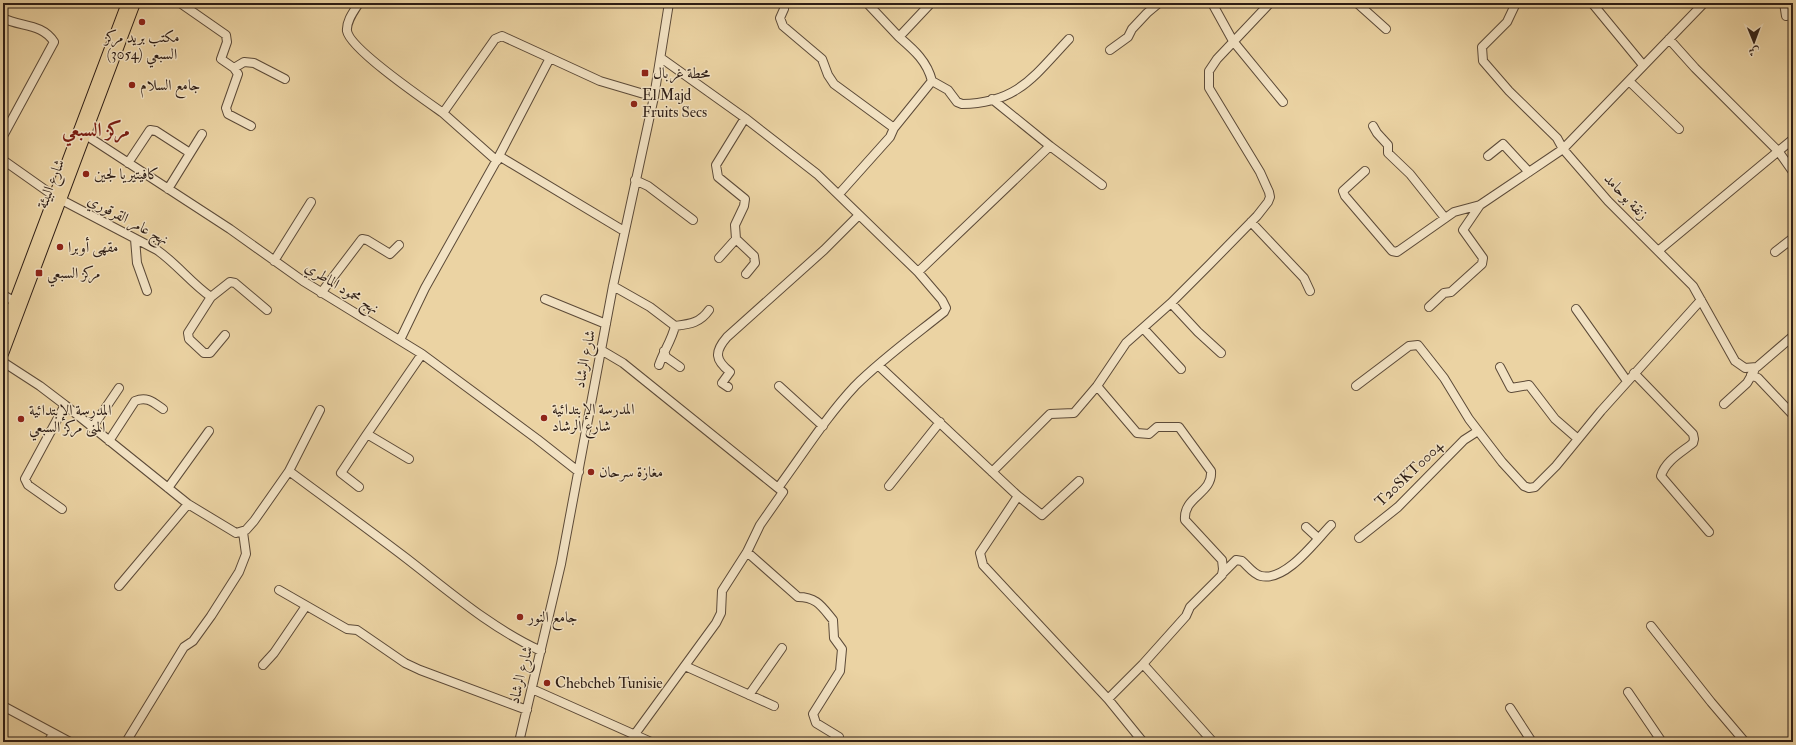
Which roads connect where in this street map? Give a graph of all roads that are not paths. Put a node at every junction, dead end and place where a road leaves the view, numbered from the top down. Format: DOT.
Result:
graph roads {
  1 [pos="126,3"];
  2 [pos="135,3"];
  3 [pos="180,3"];
  4 [pos="359,3"];
  5 [pos="669,3"];
  6 [pos="867,3"];
  7 [pos="931,3"];
  8 [pos="1159,3"];
  9 [pos="1212,3"];
  10 [pos="1270,3"];
  11 [pos="1357,3"];
  12 [pos="1516,3"];
  13 [pos="1592,3"];
  14 [pos="1704,3"];
  15 [pos="1784,3"];
  16 [pos="784,9"];
  17 [pos="1786,16"];
  18 [pos="3,18"];
  19 [pos="1386,29"];
  20 [pos="899,37"];
  21 [pos="1069,39"];
  22 [pos="1669,39"];
  23 [pos="1233,41"];
  24 [pos="1110,50"];
  25 [pos="550,58"];
  26 [pos="661,58"];
  27 [pos="1643,64"];
  28 [pos="234,68"];
  29 [pos="285,79"];
  30 [pos="932,81"];
  31 [pos="1629,81"];
  32 [pos="654,98"];
  33 [pos="992,100"];
  34 [pos="1283,102"];
  35 [pos="443,113"];
  36 [pos="745,118"];
  37 [pos="251,126"];
  38 [pos="1373,126"];
  39 [pos="894,128"];
  40 [pos="1679,129"];
  41 [pos="82,133"];
  42 [pos="202,134"];
  43 [pos="3,136"];
  44 [pos="1793,139"];
  45 [pos="1050,146"];
  46 [pos="1563,149"];
  47 [pos="1779,152"];
  48 [pos="189,154"];
  49 [pos="1488,156"];
  50 [pos="498,159"];
  51 [pos="4,163"];
  52 [pos="128,163"];
  53 [pos="1365,171"];
  54 [pos="1529,172"];
  55 [pos="1793,172"];
  56 [pos="635,180"];
  57 [pos="1102,185"];
  58 [pos="168,189"];
  59 [pos="840,194"];
  60 [pos="58,198"];
  61 [pos="311,202"];
  62 [pos="1480,205"];
  63 [pos="858,214"];
  64 [pos="1445,218"];
  65 [pos="693,220"];
  66 [pos="1251,222"];
  67 [pos="624,231"];
  68 [pos="1793,238"];
  69 [pos="135,239"];
  70 [pos="736,239"];
  71 [pos="399,245"];
  72 [pos="1658,251"];
  73 [pos="1775,252"];
  74 [pos="719,258"];
  75 [pos="274,261"];
  76 [pos="918,272"];
  77 [pos="746,274"];
  78 [pos="613,286"];
  79 [pos="147,291"];
  80 [pos="1310,291"];
  81 [pos="321,293"];
  82 [pos="3,295"];
  83 [pos="211,297"];
  84 [pos="545,299"];
  85 [pos="1701,300"];
  86 [pos="14,301"];
  87 [pos="1171,303"];
  88 [pos="1429,307"];
  89 [pos="1576,309"];
  90 [pos="267,310"];
  91 [pos="709,310"];
  92 [pos="606,324"];
  93 [pos="675,326"];
  94 [pos="1142,328"];
  95 [pos="3,332"];
  96 [pos="224,335"];
  97 [pos="1793,336"];
  98 [pos="400,340"];
  99 [pos="601,350"];
  100 [pos="664,351"];
  101 [pos="1221,353"];
  102 [pos="3,354"];
  103 [pos="422,354"];
  104 [pos="3,362"];
  105 [pos="660,365"];
  106 [pos="878,366"];
  107 [pos="680,367"];
  108 [pos="1500,367"];
  109 [pos="1757,367"];
  110 [pos="1745,368"];
  111 [pos="1181,369"];
  112 [pos="1634,373"];
  113 [pos="1751,375"];
  114 [pos="1627,381"];
  115 [pos="1747,383"];
  116 [pos="779,386"];
  117 [pos="1097,386"];
  118 [pos="1356,386"];
  119 [pos="728,387"];
  120 [pos="119,388"];
  121 [pos="1724,404"];
  122 [pos="65,405"];
  123 [pos="163,409"];
  124 [pos="320,410"];
  125 [pos="1793,415"];
  126 [pos="940,422"];
  127 [pos="823,426"];
  128 [pos="92,428"];
  129 [pos="209,431"];
  130 [pos="1478,431"];
  131 [pos="367,434"];
  132 [pos="1578,439"];
  133 [pos="109,441"];
  134 [pos="409,459"];
  135 [pos="289,471"];
  136 [pos="578,472"];
  137 [pos="992,472"];
  138 [pos="1079,481"];
  139 [pos="889,486"];
  140 [pos="359,487"];
  141 [pos="168,488"];
  142 [pos="778,488"];
  143 [pos="1018,496"];
  144 [pos="188,504"];
  145 [pos="62,509"];
  146 [pos="1331,525"];
  147 [pos="1306,527"];
  148 [pos="243,532"];
  149 [pos="1709,532"];
  150 [pos="1318,538"];
  151 [pos="1359,538"];
  152 [pos="747,552"];
  153 [pos="1222,575"];
  154 [pos="119,586"];
  155 [pos="279,590"];
  156 [pos="306,606"];
  157 [pos="1651,626"];
  158 [pos="782,648"];
  159 [pos="541,651"];
  160 [pos="1143,664"];
  161 [pos="263,665"];
  162 [pos="685,666"];
  163 [pos="532,689"];
  164 [pos="1628,692"];
  165 [pos="750,695"];
  166 [pos="1108,699"];
  167 [pos="3,706"];
  168 [pos="774,706"];
  169 [pos="1510,708"];
  170 [pos="527,710"];
  171 [pos="53,734"];
  172 [pos="635,734"];
  173 [pos="48,742"];
  174 [pos="70,742"];
  175 [pos="126,742"];
  176 [pos="519,742"];
  177 [pos="651,742"];
  178 [pos="836,742"];
  179 [pos="1143,742"];
  180 [pos="1213,742"];
  181 [pos="1532,742"];
  182 [pos="1662,742"];
  183 [pos="1745,742"];
  1 -- 41 [label="main road, شارع البيئة"];
  2 -- 41 [label="main road, شارع البيئة"];
  3 -- 28 [label="street"];
  4 -- 35 [label="street"];
  5 -- 26 [label="street, شارع الرشاد"];
  6 -- 20 [label="street"];
  7 -- 20 [label="street"];
  8 -- 24 [label="street"];
  9 -- 23 [label="street"];
  10 -- 23 [label="street"];
  11 -- 19 [label="street"];
  12 -- 46 [label="street, زنقة بوحامد"];
  13 -- 27 [label="street"];
  14 -- 22 [label="street"];
  15 -- 17 [label="street"];
  16 -- 39 [label="street"];
  18 -- 43 [label="street"];
  20 -- 30 [label="street"];
  21 -- 33 [label="street"];
  22 -- 27 [label="street"];
  22 -- 47 [label="street"];
  23 -- 34 [label="street"];
  23 -- 66 [label="street"];
  25 -- 32 [label="street"];
  25 -- 35 [label="street"];
  25 -- 50 [label="street"];
  26 -- 32 [label="street, شارع الرشاد"];
  26 -- 36 [label="street"];
  27 -- 31 [label="street"];
  28 -- 29 [label="street"];
  28 -- 37 [label="street"];
  30 -- 33 [label="street"];
  30 -- 39 [label="street"];
  31 -- 40 [label="street"];
  31 -- 46 [label="street"];
  32 -- 56 [label="street, شارع الرشاد"];
  33 -- 45 [label="street"];
  35 -- 50 [label="street"];
  36 -- 59 [label="street"];
  36 -- 70 [label="street"];
  38 -- 64 [label="street"];
  39 -- 59 [label="street"];
  41 -- 52 [label="street, نهج محمود الماطري"];
  41 -- 60 [label="main road, شارع البيئة"];
  42 -- 48 [label="street"];
  44 -- 47 [label="street"];
  45 -- 57 [label="street"];
  45 -- 76 [label="street"];
  46 -- 54 [label="street"];
  46 -- 72 [label="street, زنقة بوحامد"];
  47 -- 55 [label="street"];
  47 -- 72 [label="street"];
  48 -- 52 [label="street"];
  48 -- 58 [label="street"];
  49 -- 54 [label="street"];
  50 -- 67 [label="street"];
  50 -- 98 [label="street"];
  51 -- 60 [label="street, نهج عامر القرقوري"];
  52 -- 58 [label="street, نهج محمود الماطري"];
  53 -- 64 [label="street"];
  54 -- 62 [label="street"];
  56 -- 65 [label="street"];
  56 -- 67 [label="street, شارع الرشاد"];
  58 -- 75 [label="street, نهج محمود الماطري"];
  59 -- 63 [label="street"];
  60 -- 69 [label="street, نهج عامر القرقوري"];
  60 -- 86 [label="main road, شارع البيئة"];
  60 -- 102 [label="main road, شارع البيئة"];
  61 -- 75 [label="street"];
  62 -- 64 [label="street"];
  62 -- 88 [label="street"];
  63 -- 76 [label="street"];
  63 -- 119 [label="street"];
  66 -- 80 [label="street"];
  66 -- 87 [label="street"];
  67 -- 78 [label="street, شارع الرشاد"];
  68 -- 73 [label="street"];
  69 -- 79 [label="street"];
  69 -- 83 [label="street, نهج عامر القرقوري"];
  70 -- 74 [label="street"];
  70 -- 77 [label="street"];
  71 -- 81 [label="street"];
  72 -- 85 [label="street, زنقة بوحامد"];
  75 -- 81 [label="street, نهج محمود الماطري"];
  76 -- 106 [label="street"];
  78 -- 92 [label="street, شارع الرشاد"];
  78 -- 93 [label="street"];
  81 -- 98 [label="street, نهج محمود الماطري"];
  82 -- 86 [label="street"];
  83 -- 90 [label="street"];
  83 -- 96 [label="street"];
  84 -- 92 [label="street"];
  85 -- 110 [label="street, زنقة بوحامد"];
  85 -- 112 [label="street"];
  86 -- 95 [label="main road, شارع البيئة"];
  87 -- 94 [label="street"];
  87 -- 101 [label="street"];
  89 -- 114 [label="street"];
  91 -- 93 [label="street"];
  92 -- 99 [label="street, شارع الرشاد"];
  93 -- 100 [label="street"];
  94 -- 111 [label="street"];
  94 -- 117 [label="street"];
  97 -- 109 [label="street"];
  98 -- 103 [label="street, نهج محمود الماطري"];
  99 -- 136 [label="street, شارع الرشاد"];
  99 -- 142 [label="street"];
  100 -- 105 [label="street"];
  100 -- 107 [label="street"];
  103 -- 131 [label="street"];
  103 -- 136 [label="street, نهج محمود الماطري"];
  104 -- 122 [label="street"];
  106 -- 126 [label="street"];
  106 -- 127 [label="street"];
  108 -- 132 [label="street"];
  109 -- 110 [label="street"];
  109 -- 113 [label="street"];
  110 -- 115 [label="street"];
  112 -- 114 [label="street"];
  112 -- 149 [label="street"];
  113 -- 115 [label="street"];
  113 -- 125 [label="street"];
  114 -- 132 [label="street"];
  115 -- 121 [label="street"];
  116 -- 127 [label="street"];
  117 -- 137 [label="street"];
  117 -- 153 [label="street"];
  118 -- 130 [label="street"];
  120 -- 128 [label="street"];
  122 -- 128 [label="street"];
  122 -- 145 [label="street"];
  123 -- 133 [label="street"];
  124 -- 135 [label="street"];
  126 -- 137 [label="street"];
  126 -- 139 [label="street"];
  127 -- 142 [label="street"];
  128 -- 133 [label="street"];
  129 -- 141 [label="street"];
  130 -- 132 [label="street"];
  130 -- 151 [label="street, T20SKT0004"];
  131 -- 134 [label="street"];
  131 -- 140 [label="street"];
  133 -- 141 [label="street"];
  135 -- 148 [label="street"];
  135 -- 159 [label="street"];
  136 -- 159 [label="street, شارع الرشاد"];
  137 -- 143 [label="street"];
  138 -- 143 [label="street"];
  141 -- 144 [label="street"];
  142 -- 152 [label="street"];
  143 -- 166 [label="street"];
  144 -- 148 [label="street"];
  144 -- 154 [label="street"];
  146 -- 150 [label="street"];
  147 -- 150 [label="street"];
  148 -- 175 [label="street"];
  150 -- 153 [label="street"];
  152 -- 162 [label="street"];
  152 -- 178 [label="street"];
  153 -- 160 [label="street"];
  155 -- 156 [label="street"];
  156 -- 161 [label="street"];
  156 -- 170 [label="street"];
  157 -- 183 [label="street"];
  158 -- 165 [label="street"];
  159 -- 163 [label="street, شارع الرشاد"];
  160 -- 166 [label="street"];
  160 -- 180 [label="street"];
  162 -- 165 [label="street"];
  162 -- 172 [label="street"];
  163 -- 170 [label="street, شارع الرشاد"];
  163 -- 172 [label="street"];
  164 -- 182 [label="street"];
  165 -- 168 [label="street"];
  166 -- 179 [label="street"];
  167 -- 171 [label="street"];
  169 -- 181 [label="street"];
  170 -- 176 [label="street, شارع الرشاد"];
  171 -- 173 [label="street"];
  171 -- 174 [label="street"];
  172 -- 177 [label="street"];
}
